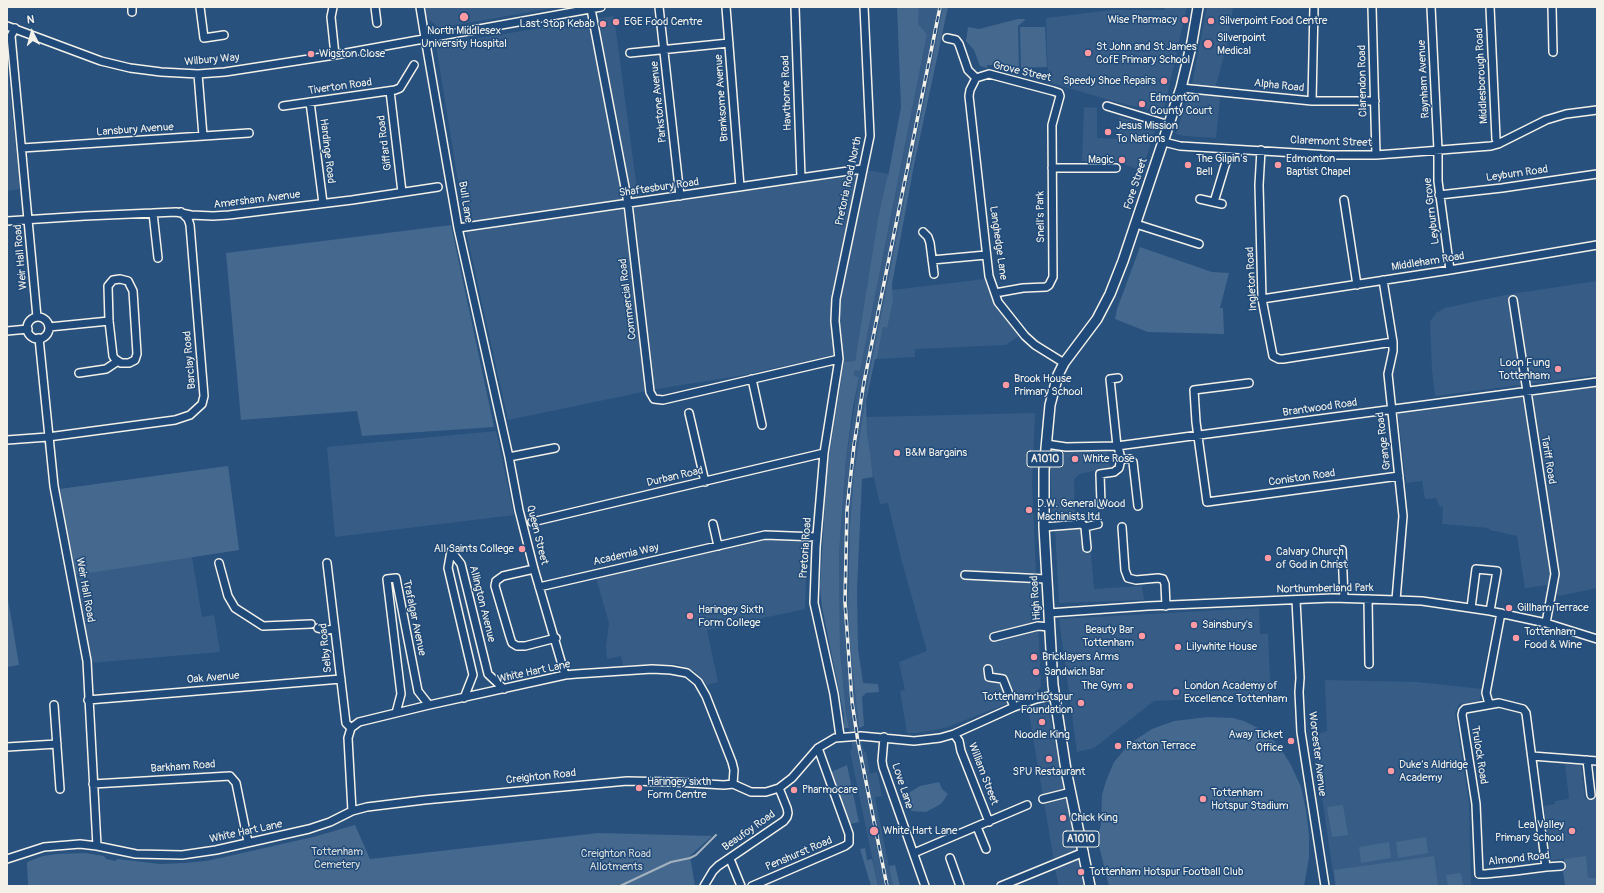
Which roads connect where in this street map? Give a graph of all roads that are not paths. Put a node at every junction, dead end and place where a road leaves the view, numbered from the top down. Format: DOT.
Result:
graph roads {
  1 [pos="200,7"];
  2 [pos="333,7"];
  3 [pos="375,7"];
  4 [pos="420,7"];
  5 [pos="601,7"];
  6 [pos="659,7"];
  7 [pos="726,7"];
  8 [pos="795,7"];
  9 [pos="864,7"];
  10 [pos="1198,7"];
  11 [pos="1314,7"];
  12 [pos="1372,7"];
  13 [pos="1432,7"];
  14 [pos="1490,7"];
  15 [pos="1552,7"];
  16 [pos="591,9"];
  17 [pos="377,23"];
  18 [pos="7,26"];
  19 [pos="14,28"];
  20 [pos="224,35"];
  21 [pos="425,38"];
  22 [pos="947,38"];
  23 [pos="729,43"];
  24 [pos="664,49"];
  25 [pos="1553,52"];
  26 [pos="630,53"];
  27 [pos="335,55"];
  28 [pos="414,65"];
  29 [pos="198,74"];
  30 [pos="976,78"];
  31 [pos="400,88"];
  32 [pos="1181,88"];
  33 [pos="390,91"];
  34 [pos="1059,93"];
  35 [pos="969,96"];
  36 [pos="1312,101"];
  37 [pos="1375,101"];
  38 [pos="310,102"];
  39 [pos="283,106"];
  40 [pos="391,106"];
  41 [pos="1107,106"];
  42 [pos="1597,110"];
  43 [pos="1169,125"];
  44 [pos="249,133"];
  45 [pos="203,136"];
  46 [pos="1164,142"];
  47 [pos="1498,144"];
  48 [pos="22,148"];
  49 [pos="1230,149"];
  50 [pos="1261,150"];
  51 [pos="1438,150"];
  52 [pos="1376,155"];
  53 [pos="1052,168"];
  54 [pos="1116,168"];
  55 [pos="862,169"];
  56 [pos="1597,174"];
  57 [pos="801,178"];
  58 [pos="438,187"];
  59 [pos="740,187"];
  60 [pos="402,192"];
  61 [pos="1439,195"];
  62 [pos="680,196"];
  63 [pos="1200,199"];
  64 [pos="1344,200"];
  65 [pos="1214,202"];
  66 [pos="323,203"];
  67 [pos="628,203"];
  68 [pos="1222,204"];
  69 [pos="153,212"];
  70 [pos="181,212"];
  71 [pos="203,216"];
  72 [pos="28,219"];
  73 [pos="7,221"];
  74 [pos="1136,224"];
  75 [pos="190,225"];
  76 [pos="458,228"];
  77 [pos="923,232"];
  78 [pos="1199,244"];
  79 [pos="1597,245"];
  80 [pos="986,255"];
  81 [pos="158,258"];
  82 [pos="932,260"];
  83 [pos="1450,270"];
  84 [pos="934,274"];
  85 [pos="1383,280"];
  86 [pos="1357,285"];
  87 [pos="995,293"];
  88 [pos="1262,299"];
  89 [pos="1513,300"];
  90 [pos="38,317"];
  91 [pos="1098,319"];
  92 [pos="109,321"];
  93 [pos="49,327"];
  94 [pos="28,329"];
  95 [pos="7,331"];
  96 [pos="40,338"];
  97 [pos="1393,342"];
  98 [pos="839,359"];
  99 [pos="118,361"];
  100 [pos="1064,363"];
  101 [pos="79,373"];
  102 [pos="1118,378"];
  103 [pos="752,379"];
  104 [pos="1597,382"];
  105 [pos="1249,383"];
  106 [pos="1526,390"];
  107 [pos="496,398"];
  108 [pos="1391,408"];
  109 [pos="689,413"];
  110 [pos="762,425"];
  111 [pos="1198,435"];
  112 [pos="48,436"];
  113 [pos="7,440"];
  114 [pos="1046,444"];
  115 [pos="1118,446"];
  116 [pos="556,448"];
  117 [pos="824,453"];
  118 [pos="509,457"];
  119 [pos="1121,459"];
  120 [pos="1399,476"];
  121 [pos="705,482"];
  122 [pos="1101,504"];
  123 [pos="1138,506"];
  124 [pos="532,522"];
  125 [pos="713,524"];
  126 [pos="1098,524"];
  127 [pos="1044,527"];
  128 [pos="1085,527"];
  129 [pos="1122,527"];
  130 [pos="817,537"];
  131 [pos="718,546"];
  132 [pos="1087,548"];
  133 [pos="1342,550"];
  134 [pos="327,563"];
  135 [pos="219,564"];
  136 [pos="534,569"];
  137 [pos="965,575"];
  138 [pos="1046,579"];
  139 [pos="539,587"];
  140 [pos="1344,598"];
  141 [pos="1368,599"];
  142 [pos="1296,600"];
  143 [pos="1396,600"];
  144 [pos="470,603"];
  145 [pos="1166,606"];
  146 [pos="457,607"];
  147 [pos="1471,608"];
  148 [pos="1490,611"];
  149 [pos="1049,613"];
  150 [pos="1501,613"];
  151 [pos="403,615"];
  152 [pos="392,616"];
  153 [pos="1546,623"];
  154 [pos="311,624"];
  155 [pos="1050,626"];
  156 [pos="318,628"];
  157 [pos="335,629"];
  158 [pos="556,638"];
  159 [pos="994,638"];
  160 [pos="1597,639"];
  161 [pos="1369,664"];
  162 [pos="988,669"];
  163 [pos="566,675"];
  164 [pos="340,679"];
  165 [pos="504,689"];
  166 [pos="1054,695"];
  167 [pos="464,698"];
  168 [pos="88,700"];
  169 [pos="1489,704"];
  170 [pos="54,705"];
  171 [pos="429,705"];
  172 [pos="1014,707"];
  173 [pos="396,713"];
  174 [pos="351,728"];
  175 [pos="954,734"];
  176 [pos="840,736"];
  177 [pos="884,737"];
  178 [pos="57,744"];
  179 [pos="7,748"];
  180 [pos="818,748"];
  181 [pos="1532,756"];
  182 [pos="1587,760"];
  183 [pos="1597,761"];
  184 [pos="93,784"];
  185 [pos="732,784"];
  186 [pos="779,788"];
  187 [pos="60,789"];
  188 [pos="1071,792"];
  189 [pos="1591,795"];
  190 [pos="1044,799"];
  191 [pos="1028,805"];
  192 [pos="352,811"];
  193 [pos="989,822"];
  194 [pos="977,827"];
  195 [pos="248,842"];
  196 [pos="97,846"];
  197 [pos="986,849"];
  198 [pos="1084,852"];
  199 [pos="914,853"];
  200 [pos="7,856"];
  201 [pos="730,858"];
  202 [pos="950,858"];
  203 [pos="1561,866"];
  204 [pos="1546,867"];
  205 [pos="1479,874"];
  206 [pos="704,886"];
  207 [pos="741,886"];
  208 [pos="752,886"];
  209 [pos="925,886"];
  210 [pos="960,886"];
  211 [pos="1001,886"];
  212 [pos="1090,886"];
  213 [pos="1325,886"];
  1 -- 20 [label="street"];
  2 -- 27 [label="street"];
  3 -- 17 [label="street"];
  4 -- 21 [label="street, Bull Lane"];
  5 -- 16 [label="street, Wilbury Way"];
  6 -- 24 [label="street, Parkstone Avenue"];
  7 -- 23 [label="street, Branksome Avenue"];
  8 -- 57 [label="street, Hawthorne Road"];
  9 -- 55 [label="street, Pretoria Road North"];
  10 -- 32 [label="main road, Fore Street / A1010"];
  11 -- 36 [label="street"];
  12 -- 37 [label="street, Clarendon Road"];
  13 -- 51 [label="street, Raynham Avenue"];
  14 -- 47 [label="street, Middlesborough Road"];
  15 -- 25 [label="street"];
  16 -- 21 [label="street, Wilbury Way"];
  16 -- 67 [label="street, Commercial Road"];
  18 -- 19 [label="street, Wilbury Way"];
  19 -- 29 [label="street, Wilbury Way"];
  19 -- 48 [label="street, Weir Hall Road"];
  21 -- 27 [label="street, Wilbury Way"];
  21 -- 76 [label="street, Bull Lane"];
  22 -- 30 [label="street"];
  23 -- 24 [label="street"];
  23 -- 59 [label="street, Branksome Avenue"];
  24 -- 26 [label="street"];
  24 -- 62 [label="street, Parkstone Avenue"];
  27 -- 29 [label="street, Wilbury Way"];
  28 -- 31 [label="street"];
  29 -- 45 [label="street"];
  30 -- 34 [label="street, Grove Street"];
  30 -- 35 [label="street, Grove Street"];
  31 -- 33 [label="street, Tiverton Road"];
  31 -- 40 [label="street"];
  32 -- 36 [label="street, Alpha Road"];
  32 -- 43 [label="main road, Fore Street / A1010"];
  33 -- 38 [label="street, Tiverton Road"];
  33 -- 40 [label="street, Giffard Road"];
  34 -- 53 [label="street, Snell's Park"];
  35 -- 80 [label="street, Langhedge Lane"];
  36 -- 37 [label="street, Alpha Road"];
  37 -- 52 [label="street, Clarendon Road"];
  38 -- 39 [label="street, Tiverton Road"];
  38 -- 66 [label="street, Hardinge Road"];
  40 -- 60 [label="street, Giffard Road"];
  41 -- 43 [label="street"];
  42 -- 47 [label="street"];
  43 -- 46 [label="main road, Fore Street / A1010"];
  44 -- 45 [label="street, Lansbury Avenue"];
  45 -- 48 [label="street, Lansbury Avenue"];
  46 -- 49 [label="street, Claremont Street"];
  46 -- 74 [label="main road, Fore Street / A1010"];
  47 -- 51 [label="street, Claremont Street"];
  48 -- 72 [label="street, Weir Hall Road"];
  49 -- 50 [label="street, Claremont Street"];
  49 -- 65 [label="street"];
  50 -- 52 [label="street, Claremont Street"];
  50 -- 88 [label="street, Ingleton Road"];
  51 -- 52 [label="street, Claremont Street"];
  51 -- 61 [label="street, Leyburn Grove"];
  53 -- 54 [label="street"];
  53 -- 87 [label="street, Snell's Park"];
  55 -- 57 [label="street, Shaftesbury Road"];
  55 -- 98 [label="street, Pretoria Road North"];
  56 -- 61 [label="street, Leyburn Road"];
  57 -- 59 [label="street, Shaftesbury Road"];
  58 -- 60 [label="street, Amersham Avenue"];
  59 -- 62 [label="street, Shaftesbury Road"];
  60 -- 66 [label="street, Amersham Avenue"];
  61 -- 83 [label="street, Leyburn Grove"];
  62 -- 67 [label="street, Shaftesbury Road"];
  63 -- 65 [label="street"];
  64 -- 86 [label="street"];
  65 -- 68 [label="street"];
  66 -- 71 [label="street, Amersham Avenue"];
  67 -- 76 [label="street, Shaftesbury Road"];
  67 -- 103 [label="street, Commercial Road"];
  69 -- 70 [label="street, Amersham Avenue"];
  69 -- 72 [label="street, Amersham Avenue"];
  69 -- 81 [label="street"];
  70 -- 71 [label="street, Amersham Avenue"];
  70 -- 75 [label="street"];
  71 -- 75 [label="street"];
  72 -- 73 [label="street, Amersham Avenue"];
  72 -- 90 [label="street, Weir Hall Road"];
  74 -- 78 [label="street"];
  74 -- 91 [label="main road, Fore Street / A1010"];
  75 -- 112 [label="street, Barclay Road"];
  76 -- 107 [label="street, Bull Lane"];
  77 -- 82 [label="street"];
  79 -- 83 [label="street, Middleham Road"];
  80 -- 82 [label="street"];
  80 -- 87 [label="street, Langhedge Lane"];
  82 -- 84 [label="street"];
  83 -- 85 [label="street, Middleham Road"];
  85 -- 86 [label="street, Middleham Road"];
  85 -- 97 [label="street, Grange Road"];
  86 -- 88 [label="street, Middleham Road"];
  87 -- 100 [label="street, Langhedge Lane"];
  88 -- 97 [label="street, Ingleton Road"];
  89 -- 106 [label="street, Tariff Road"];
  90 -- 93 [label="street"];
  90 -- 94 [label="street"];
  91 -- 100 [label="main road, High Road / A1010"];
  92 -- 93 [label="street"];
  92 -- 99 [label="street"];
  92 -- 99 [label="street"];
  93 -- 96 [label="street"];
  94 -- 95 [label="street"];
  94 -- 96 [label="street"];
  96 -- 112 [label="street, Weir Hall Road"];
  97 -- 108 [label="street, Grange Road"];
  98 -- 103 [label="street, Commercial Road"];
  98 -- 117 [label="street, Pretoria Road"];
  99 -- 101 [label="street"];
  100 -- 114 [label="main road, High Road / A1010"];
  102 -- 115 [label="street"];
  103 -- 110 [label="street"];
  104 -- 106 [label="street, Brantwood Road"];
  105 -- 111 [label="street"];
  106 -- 108 [label="street, Brantwood Road"];
  106 -- 153 [label="street, Tariff Road"];
  107 -- 118 [label="street, Queen Street"];
  108 -- 111 [label="street, Brantwood Road"];
  108 -- 120 [label="street, Grange Road"];
  109 -- 121 [label="street"];
  111 -- 115 [label="street, Brantwood Road"];
  111 -- 120 [label="street, Coniston Road"];
  112 -- 113 [label="street"];
  112 -- 168 [label="street, Weir Hall Road"];
  114 -- 115 [label="street, Brantwood Road"];
  114 -- 127 [label="main road, High Road / A1010"];
  115 -- 119 [label="street"];
  116 -- 118 [label="street"];
  117 -- 121 [label="street, Durban Road"];
  117 -- 130 [label="street, Pretoria Road"];
  118 -- 136 [label="street, Queen Street"];
  119 -- 122 [label="street"];
  119 -- 123 [label="street"];
  120 -- 143 [label="street, Grange Road"];
  121 -- 124 [label="street, Durban Road"];
  125 -- 131 [label="street"];
  126 -- 128 [label="street"];
  127 -- 128 [label="street"];
  127 -- 138 [label="main road, High Road / A1010"];
  128 -- 132 [label="street"];
  129 -- 145 [label="street"];
  130 -- 131 [label="street, Academia Way"];
  130 -- 176 [label="street, Pretoria Road"];
  131 -- 139 [label="street, Academia Way"];
  133 -- 140 [label="street"];
  134 -- 157 [label="street, Selby Road"];
  135 -- 154 [label="street"];
  136 -- 139 [label="street, Queen Street"];
  136 -- 158 [label="street"];
  137 -- 138 [label="street"];
  138 -- 149 [label="main road, High Road / A1010"];
  139 -- 158 [label="street, Queen Street"];
  140 -- 141 [label="street, Northumberland Park"];
  140 -- 142 [label="street, Northumberland Park"];
  141 -- 143 [label="street, Northumberland Park"];
  141 -- 161 [label="street"];
  142 -- 145 [label="street, Northumberland Park"];
  142 -- 213 [label="street, Worcester Avenue"];
  143 -- 147 [label="street, Northumberland Park"];
  144 -- 146 [label="street"];
  144 -- 146 [label="street, Allington Avenue"];
  144 -- 165 [label="street, Allington Avenue"];
  145 -- 149 [label="street, Northumberland Park"];
  146 -- 167 [label="street, Allington Avenue"];
  147 -- 148 [label="street, Northumberland Park"];
  147 -- 148 [label="street"];
  148 -- 150 [label="street, Northumberland Park"];
  149 -- 155 [label="main road, High Road / A1010"];
  150 -- 153 [label="street, Northumberland Park"];
  150 -- 169 [label="street"];
  151 -- 152 [label="street"];
  151 -- 152 [label="street, Trafalgar Avenue"];
  151 -- 171 [label="street, Trafalgar Avenue"];
  152 -- 173 [label="street, Trafalgar Avenue"];
  153 -- 160 [label="street, Northumberland Park"];
  155 -- 159 [label="street"];
  155 -- 166 [label="main road, High Road / A1010"];
  156 -- 157 [label="street"];
  157 -- 164 [label="street, Selby Road"];
  158 -- 163 [label="street, Queen Street"];
  162 -- 172 [label="street"];
  163 -- 165 [label="street, White Hart Lane"];
  163 -- 185 [label="street, White Hart Lane"];
  164 -- 168 [label="street, Oak Avenue"];
  164 -- 174 [label="street, Selby Road"];
  165 -- 167 [label="street, White Hart Lane"];
  166 -- 172 [label="street"];
  166 -- 188 [label="main road, High Road / A1010"];
  167 -- 171 [label="street, White Hart Lane"];
  168 -- 184 [label="street, Weir Hall Road"];
  169 -- 181 [label="street"];
  169 -- 205 [label="street, Trulock Road"];
  170 -- 178 [label="street"];
  171 -- 173 [label="street, White Hart Lane"];
  172 -- 175 [label="street"];
  173 -- 174 [label="street, White Hart Lane"];
  174 -- 192 [label="street"];
  175 -- 177 [label="street"];
  175 -- 193 [label="street, William Street"];
  176 -- 177 [label="street"];
  176 -- 180 [label="street"];
  177 -- 199 [label="street, Love Lane"];
  178 -- 179 [label="street"];
  178 -- 187 [label="street"];
  180 -- 186 [label="street"];
  180 -- 208 [label="street, Penshurst Road"];
  181 -- 182 [label="street"];
  181 -- 204 [label="street"];
  182 -- 183 [label="street"];
  182 -- 189 [label="street"];
  184 -- 195 [label="street, Barkham Road"];
  184 -- 196 [label="street, Weir Hall Road"];
  185 -- 186 [label="street"];
  185 -- 192 [label="street, Creighton Road"];
  186 -- 201 [label="street, Beaufoy Road"];
  188 -- 190 [label="street"];
  188 -- 198 [label="main road, High Road / A1010"];
  191 -- 193 [label="street"];
  192 -- 195 [label="street, White Hart Lane"];
  193 -- 194 [label="street"];
  194 -- 197 [label="street"];
  194 -- 199 [label="street"];
  195 -- 196 [label="street, White Hart Lane"];
  196 -- 200 [label="street, White Hart Lane"];
  198 -- 211 [label="street"];
  198 -- 212 [label="main road, High Road / A1010"];
  199 -- 209 [label="street, Love Lane"];
  201 -- 206 [label="street, Beaufoy Road"];
  201 -- 207 [label="street"];
  202 -- 210 [label="street"];
  203 -- 204 [label="street, Almond Road"];
  204 -- 205 [label="street, Almond Road"];
}
